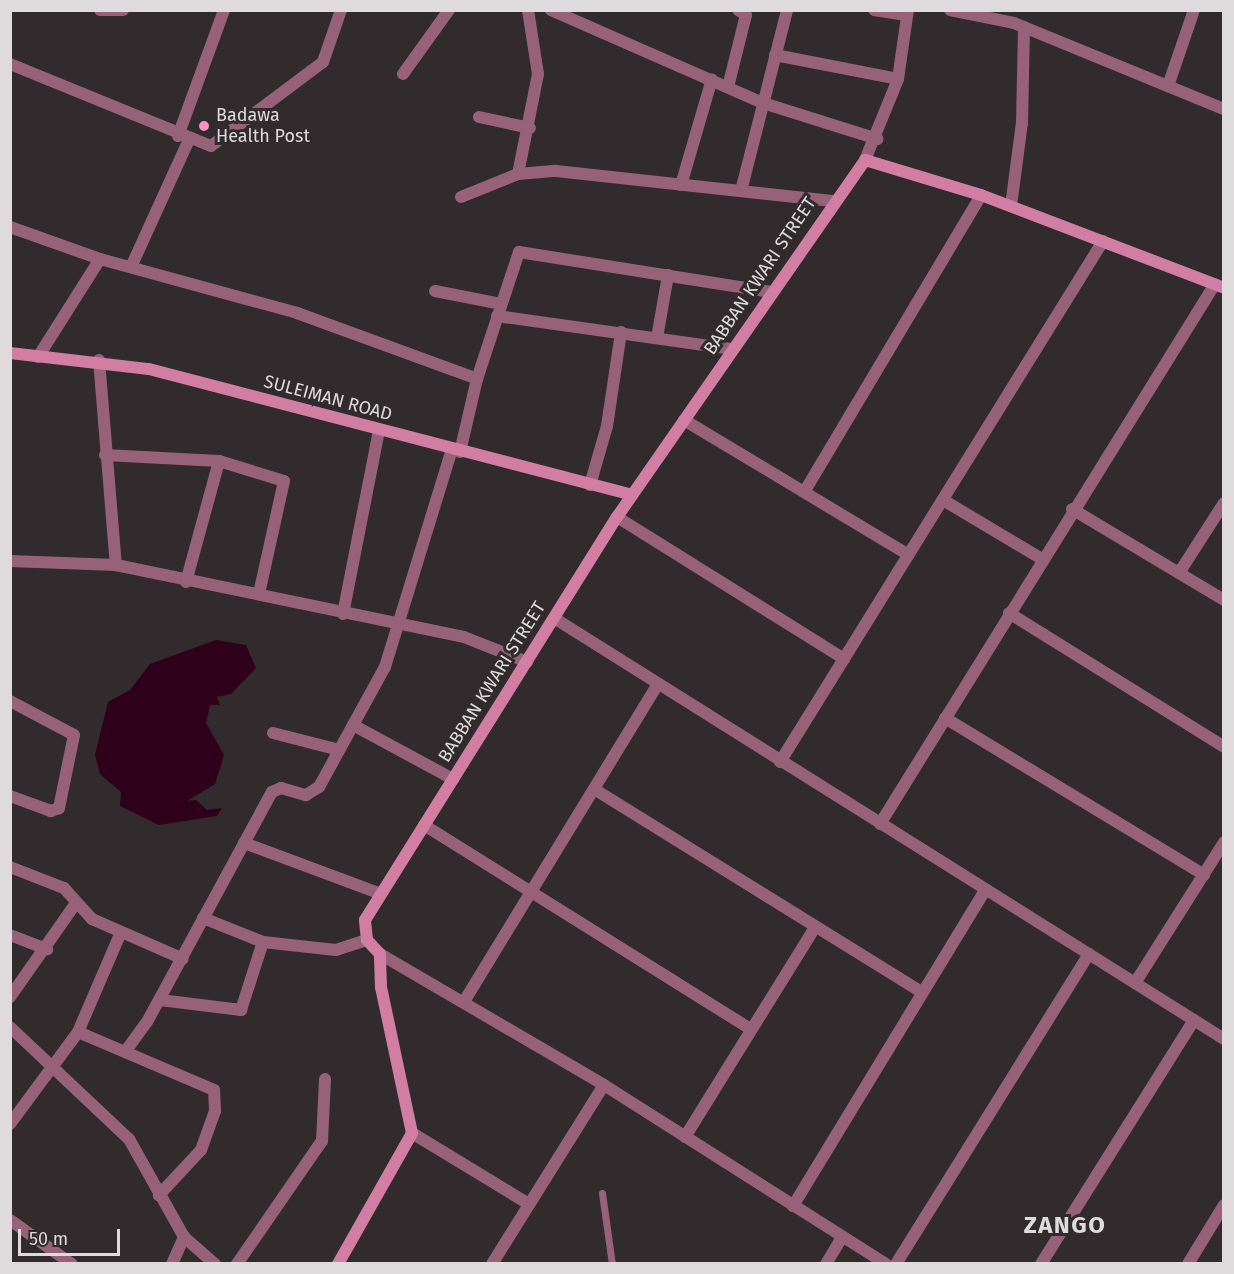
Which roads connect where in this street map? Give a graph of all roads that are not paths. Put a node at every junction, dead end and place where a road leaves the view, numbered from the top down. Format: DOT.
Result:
graph roads {
  1 [pos="100,10"];
  2 [pos="123,10"];
  3 [pos="224,10"];
  4 [pos="341,10"];
  5 [pos="448,10"];
  6 [pos="528,10"];
  7 [pos="551,10"];
  8 [pos="738,10"];
  9 [pos="787,10"];
  10 [pos="873,10"];
  11 [pos="950,10"];
  12 [pos="1194,10"];
  13 [pos="908,13"];
  14 [pos="1024,27"];
  15 [pos="775,55"];
  16 [pos="10,64"];
  17 [pos="403,74"];
  18 [pos="898,78"];
  19 [pos="712,80"];
  20 [pos="1168,86"];
  21 [pos="728,87"];
  22 [pos="763,103"];
  23 [pos="1224,109"];
  24 [pos="479,117"];
  25 [pos="530,128"];
  26 [pos="183,138"];
  27 [pos="877,139"];
  28 [pos="865,160"];
  29 [pos="518,174"];
  30 [pos="681,185"];
  31 [pos="741,191"];
  32 [pos="981,195"];
  33 [pos="461,197"];
  34 [pos="832,201"];
  35 [pos="1011,206"];
  36 [pos="10,227"];
  37 [pos="1103,241"];
  38 [pos="100,259"];
  39 [pos="131,267"];
  40 [pos="668,275"];
  41 [pos="1219,286"];
  42 [pos="435,291"];
  43 [pos="771,292"];
  44 [pos="499,310"];
  45 [pos="621,332"];
  46 [pos="657,338"];
  47 [pos="731,349"];
  48 [pos="10,353"];
  49 [pos="38,357"];
  50 [pos="99,360"];
  51 [pos="477,379"];
  52 [pos="684,420"];
  53 [pos="379,430"];
  54 [pos="456,451"];
  55 [pos="105,455"];
  56 [pos="219,461"];
  57 [pos="590,485"];
  58 [pos="806,489"];
  59 [pos="632,495"];
  60 [pos="943,500"];
  61 [pos="1224,503"];
  62 [pos="1072,509"];
  63 [pos="617,517"];
  64 [pos="909,555"];
  65 [pos="1042,559"];
  66 [pos="10,561"];
  67 [pos="116,565"];
  68 [pos="1179,573"];
  69 [pos="186,582"];
  70 [pos="259,594"];
  71 [pos="1224,600"];
  72 [pos="1009,613"];
  73 [pos="343,614"];
  74 [pos="554,618"];
  75 [pos="394,626"];
  76 [pos="844,660"];
  77 [pos="527,662"];
  78 [pos="657,686"];
  79 [pos="10,700"];
  80 [pos="945,718"];
  81 [pos="354,725"];
  82 [pos="273,733"];
  83 [pos="1224,747"];
  84 [pos="339,750"];
  85 [pos="780,762"];
  86 [pos="453,779"];
  87 [pos="594,789"];
  88 [pos="10,796"];
  89 [pos="880,824"];
  90 [pos="424,825"];
  91 [pos="244,843"];
  92 [pos="1224,843"];
  93 [pos="10,867"];
  94 [pos="1204,875"];
  95 [pos="531,892"];
  96 [pos="984,893"];
  97 [pos="381,894"];
  98 [pos="76,903"];
  99 [pos="203,918"];
  100 [pos="815,927"];
  101 [pos="121,932"];
  102 [pos="10,935"];
  103 [pos="367,940"];
  104 [pos="263,942"];
  105 [pos="47,949"];
  106 [pos="380,954"];
  107 [pos="1089,954"];
  108 [pos="183,959"];
  109 [pos="1135,984"];
  110 [pos="922,992"];
  111 [pos="10,997"];
  112 [pos="160,1000"];
  113 [pos="465,1000"];
  114 [pos="1194,1020"];
  115 [pos="10,1028"];
  116 [pos="750,1029"];
  117 [pos="78,1032"];
  118 [pos="1224,1039"];
  119 [pos="125,1052"];
  120 [pos="51,1069"];
  121 [pos="325,1079"];
  122 [pos="604,1085"];
  123 [pos="10,1124"];
  124 [pos="412,1133"];
  125 [pos="685,1137"];
  126 [pos="602,1193"];
  127 [pos="159,1195"];
  128 [pos="529,1204"];
  129 [pos="1224,1205"];
  130 [pos="793,1206"];
  131 [pos="10,1220"];
  132 [pos="184,1237"];
  133 [pos="842,1237"];
  134 [pos="72,1263"];
  135 [pos="172,1263"];
  136 [pos="215,1263"];
  137 [pos="237,1263"];
  138 [pos="338,1263"];
  139 [pos="492,1263"];
  140 [pos="612,1263"];
  141 [pos="826,1263"];
  142 [pos="886,1263"];
  143 [pos="896,1263"];
  144 [pos="1041,1263"];
  145 [pos="1188,1263"];
  1 -- 2 [label="street"];
  3 -- 26 [label="street"];
  4 -- 26 [label="street"];
  5 -- 17 [label="street"];
  6 -- 25 [label="street"];
  7 -- 19 [label="street"];
  8 -- 21 [label="street"];
  9 -- 15 [label="street"];
  10 -- 13 [label="street"];
  11 -- 14 [label="street"];
  12 -- 20 [label="street"];
  13 -- 18 [label="street"];
  14 -- 20 [label="street"];
  14 -- 35 [label="street"];
  15 -- 18 [label="street"];
  15 -- 22 [label="street"];
  16 -- 26 [label="street"];
  18 -- 27 [label="street"];
  19 -- 21 [label="street"];
  19 -- 30 [label="street"];
  20 -- 23 [label="street"];
  21 -- 22 [label="street"];
  22 -- 27 [label="street"];
  22 -- 31 [label="street"];
  24 -- 25 [label="street"];
  25 -- 29 [label="street"];
  26 -- 39 [label="street"];
  27 -- 28 [label="street"];
  28 -- 32 [label="street"];
  28 -- 34 [label="street, BABBAN KWARI STREET"];
  29 -- 30 [label="street"];
  29 -- 33 [label="street"];
  30 -- 31 [label="street"];
  31 -- 34 [label="street"];
  32 -- 35 [label="street"];
  32 -- 58 [label="street"];
  34 -- 43 [label="street, BABBAN KWARI STREET"];
  35 -- 37 [label="street"];
  36 -- 38 [label="street"];
  37 -- 41 [label="street"];
  37 -- 60 [label="street"];
  38 -- 39 [label="street"];
  38 -- 49 [label="street"];
  39 -- 51 [label="street"];
  40 -- 43 [label="street"];
  40 -- 44 [label="street"];
  40 -- 46 [label="street"];
  41 -- 62 [label="street"];
  42 -- 44 [label="street"];
  43 -- 47 [label="street, BABBAN KWARI STREET"];
  44 -- 45 [label="street"];
  44 -- 51 [label="street"];
  45 -- 46 [label="street"];
  45 -- 57 [label="street"];
  46 -- 47 [label="street"];
  47 -- 52 [label="street, BABBAN KWARI STREET"];
  48 -- 49 [label="street, SULEIMAN ROAD"];
  49 -- 50 [label="street, SULEIMAN ROAD"];
  50 -- 53 [label="street, SULEIMAN ROAD"];
  50 -- 55 [label="street"];
  51 -- 54 [label="street"];
  52 -- 58 [label="street"];
  52 -- 59 [label="street, BABBAN KWARI STREET"];
  53 -- 54 [label="street, SULEIMAN ROAD"];
  53 -- 73 [label="street"];
  54 -- 57 [label="street, SULEIMAN ROAD"];
  54 -- 75 [label="street"];
  55 -- 56 [label="street"];
  55 -- 67 [label="street"];
  56 -- 69 [label="street"];
  56 -- 70 [label="street"];
  57 -- 59 [label="street, SULEIMAN ROAD"];
  58 -- 64 [label="street"];
  59 -- 63 [label="street, BABBAN KWARI STREET"];
  60 -- 64 [label="street"];
  60 -- 65 [label="street"];
  61 -- 68 [label="street"];
  62 -- 65 [label="street"];
  62 -- 68 [label="street"];
  63 -- 74 [label="street, BABBAN KWARI STREET"];
  63 -- 76 [label="street"];
  64 -- 76 [label="street"];
  65 -- 72 [label="street"];
  66 -- 67 [label="street"];
  67 -- 69 [label="street"];
  68 -- 71 [label="street"];
  69 -- 70 [label="street"];
  70 -- 73 [label="street"];
  72 -- 80 [label="street"];
  72 -- 83 [label="street"];
  73 -- 75 [label="street"];
  74 -- 77 [label="street, BABBAN KWARI STREET"];
  74 -- 78 [label="street"];
  75 -- 77 [label="street"];
  75 -- 81 [label="street"];
  76 -- 85 [label="street"];
  77 -- 86 [label="street, BABBAN KWARI STREET"];
  78 -- 85 [label="street"];
  78 -- 87 [label="street"];
  79 -- 88 [label="street"];
  80 -- 89 [label="street"];
  80 -- 94 [label="street"];
  81 -- 84 [label="street"];
  81 -- 86 [label="street"];
  82 -- 84 [label="street"];
  84 -- 91 [label="street"];
  85 -- 89 [label="street"];
  86 -- 90 [label="street, BABBAN KWARI STREET"];
  87 -- 95 [label="street"];
  87 -- 100 [label="street"];
  89 -- 96 [label="street"];
  90 -- 95 [label="street"];
  90 -- 97 [label="street, BABBAN KWARI STREET"];
  91 -- 97 [label="street"];
  91 -- 99 [label="street"];
  92 -- 94 [label="street"];
  93 -- 98 [label="street"];
  94 -- 109 [label="street"];
  95 -- 113 [label="street"];
  95 -- 116 [label="street"];
  96 -- 107 [label="street"];
  96 -- 110 [label="street"];
  97 -- 103 [label="street, BABBAN KWARI STREET"];
  98 -- 101 [label="street"];
  98 -- 105 [label="street"];
  99 -- 104 [label="street"];
  99 -- 108 [label="street"];
  100 -- 110 [label="street"];
  100 -- 116 [label="street"];
  101 -- 108 [label="street"];
  101 -- 117 [label="street"];
  102 -- 105 [label="street"];
  103 -- 104 [label="street"];
  103 -- 106 [label="street"];
  104 -- 112 [label="street"];
  105 -- 111 [label="street"];
  106 -- 113 [label="street"];
  106 -- 124 [label="street"];
  107 -- 109 [label="street"];
  107 -- 143 [label="street"];
  108 -- 112 [label="street"];
  109 -- 114 [label="street"];
  110 -- 130 [label="street"];
  112 -- 119 [label="street"];
  113 -- 122 [label="street"];
  114 -- 118 [label="street"];
  114 -- 144 [label="street"];
  115 -- 120 [label="street"];
  116 -- 125 [label="street"];
  117 -- 119 [label="street"];
  117 -- 120 [label="street"];
  119 -- 127 [label="street"];
  120 -- 123 [label="street"];
  120 -- 127 [label="street"];
  121 -- 137 [label="street"];
  122 -- 125 [label="street"];
  122 -- 128 [label="street"];
  124 -- 128 [label="street"];
  124 -- 138 [label="street"];
  125 -- 130 [label="street"];
  126 -- 140 [label="lane"];
  127 -- 132 [label="street"];
  128 -- 139 [label="street"];
  129 -- 145 [label="street"];
  130 -- 133 [label="street"];
  131 -- 134 [label="street"];
  132 -- 135 [label="street"];
  132 -- 136 [label="street"];
  133 -- 141 [label="street"];
  133 -- 142 [label="street"];
}
